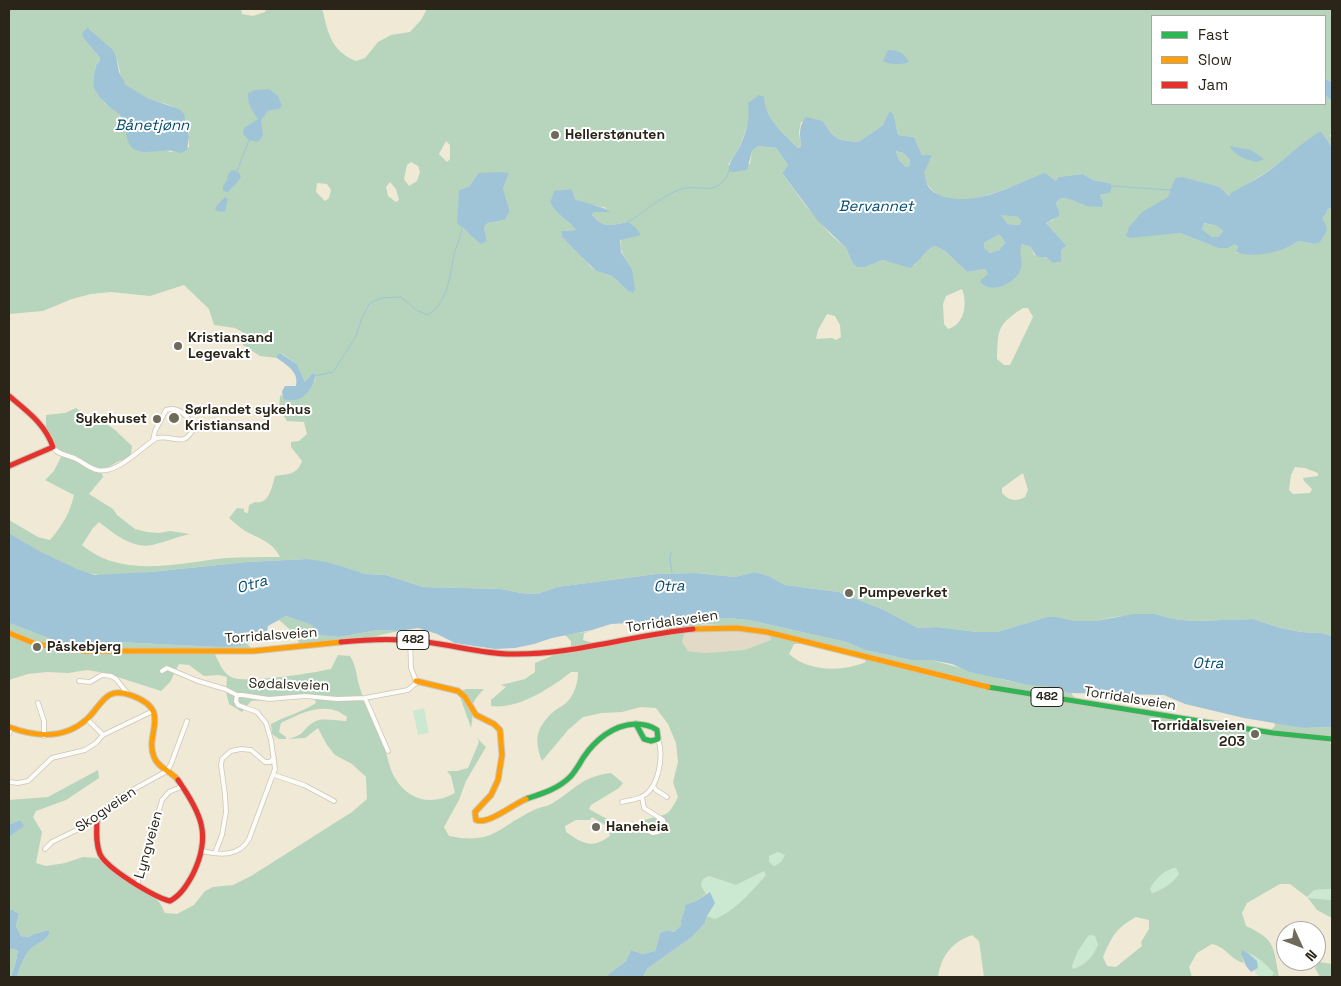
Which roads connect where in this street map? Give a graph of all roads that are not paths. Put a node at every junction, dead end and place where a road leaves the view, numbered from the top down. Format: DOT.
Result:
graph roads {
  1 [pos="9,396"];
  2 [pos="154,440"];
  3 [pos="53,447"];
  4 [pos="9,466"];
  5 [pos="9,634"];
  6 [pos="410,640"];
  7 [pos="162,671"];
  8 [pos="79,681"];
  9 [pos="416,681"];
  10 [pos="128,694"];
  11 [pos="238,696"];
  12 [pos="365,698"];
  13 [pos="38,703"];
  14 [pos="153,711"];
  15 [pos="87,719"];
  16 [pos="187,721"];
  17 [pos="636,724"];
  18 [pos="10,730"];
  19 [pos="103,734"];
  20 [pos="44,736"];
  21 [pos="1332,739"];
  22 [pos="658,740"];
  23 [pos="388,751"];
  24 [pos="274,758"];
  25 [pos="167,770"];
  26 [pos="274,775"];
  27 [pos="9,782"];
  28 [pos="183,786"];
  29 [pos="653,786"];
  30 [pos="642,797"];
  31 [pos="667,797"];
  32 [pos="334,801"];
  33 [pos="622,802"];
  34 [pos="97,816"];
  35 [pos="632,824"];
  36 [pos="45,849"];
  37 [pos="202,851"];
  38 [pos="215,853"];
  39 [pos="137,885"];
  1 -- 3 [label="main road"];
  2 -- 2 [label="street"];
  2 -- 3 [label="street"];
  3 -- 4 [label="main road"];
  5 -- 6 [label="main road, Torridalsveien / 482"];
  6 -- 9 [label="street"];
  6 -- 21 [label="main road, Torridalsveien / 482"];
  7 -- 11 [label="street, Sødalsveien"];
  8 -- 10 [label="street"];
  9 -- 12 [label="street, Sødalsveien"];
  9 -- 17 [label="main road"];
  10 -- 14 [label="main road"];
  10 -- 15 [label="main road"];
  11 -- 12 [label="street, Sødalsveien"];
  11 -- 24 [label="street"];
  12 -- 23 [label="street"];
  13 -- 20 [label="street"];
  14 -- 19 [label="street"];
  14 -- 25 [label="main road"];
  15 -- 19 [label="street"];
  15 -- 20 [label="main road"];
  16 -- 25 [label="street"];
  17 -- 22 [label="main road"];
  17 -- 22 [label="main road"];
  18 -- 20 [label="main road"];
  19 -- 27 [label="street"];
  22 -- 29 [label="street"];
  24 -- 26 [label="street"];
  24 -- 38 [label="street"];
  25 -- 28 [label="main road"];
  25 -- 34 [label="street, Skogveien"];
  26 -- 32 [label="street"];
  26 -- 38 [label="street"];
  28 -- 37 [label="main road"];
  28 -- 39 [label="street, Lyngveien"];
  29 -- 30 [label="street"];
  29 -- 31 [label="street"];
  30 -- 33 [label="street"];
  30 -- 35 [label="street"];
  34 -- 36 [label="street, Skogveien"];
  34 -- 39 [label="main road"];
  37 -- 38 [label="street"];
  37 -- 39 [label="main road"];
}
